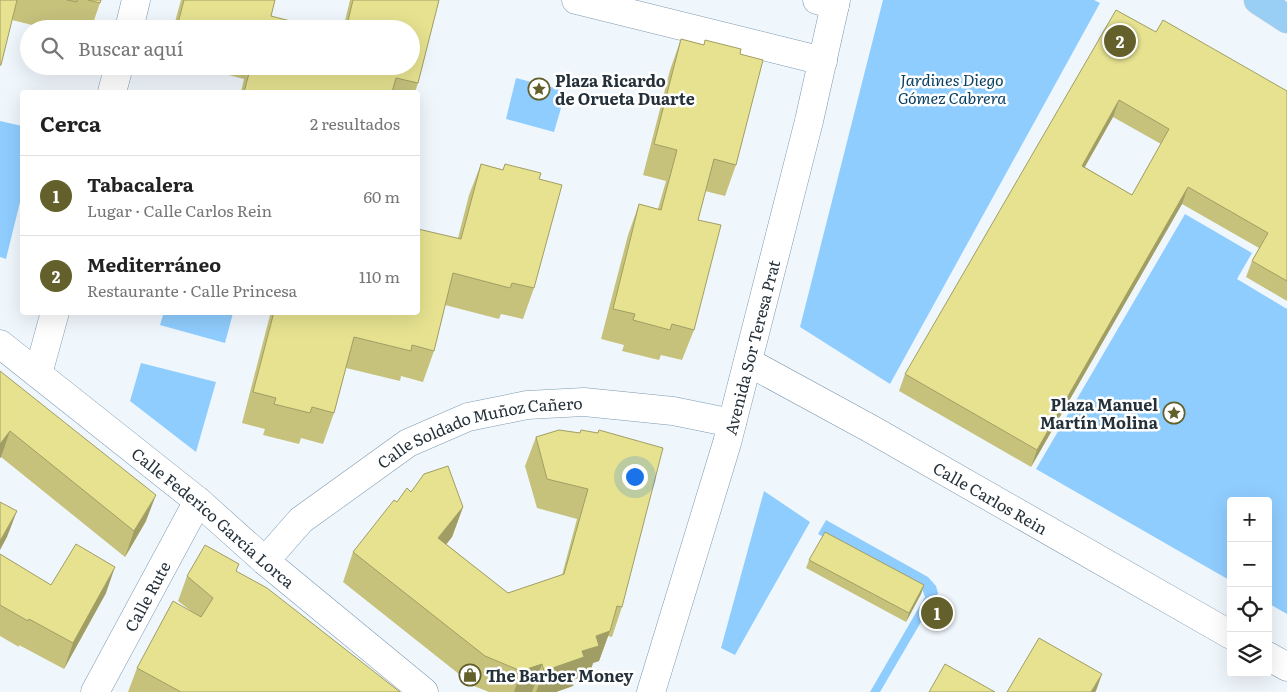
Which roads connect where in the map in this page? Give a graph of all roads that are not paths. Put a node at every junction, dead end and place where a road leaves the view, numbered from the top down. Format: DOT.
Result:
graph roads {
  1 [pos="136,0"];
  2 [pos="576,0"];
  3 [pos="1258,0"];
  4 [pos="830,2"];
  5 [pos="1287,19"];
  6 [pos="131,20"];
  7 [pos="823,61"];
  8 [pos="117,75"];
  9 [pos="113,90"];
  10 [pos="54,315"];
  11 [pos="0,344"];
  12 [pos="748,362"];
  13 [pos="38,374"];
  14 [pos="732,423"];
  15 [pos="198,501"];
  16 [pos="265,562"];
  17 [pos="1227,633"];
  18 [pos="1272,658"];
  19 [pos="1287,667"];
  20 [pos="95,692"];
  21 [pos="424,692"];
  22 [pos="651,692"];
  1 -- 6 [label="street"];
  2 -- 7 [label="street"];
  3 -- 5 [label="main road"];
  4 -- 7 [label="street, Avenida Sor Teresa Prat"];
  7 -- 12 [label="street, Avenida Sor Teresa Prat"];
  8 -- 9 [label="street"];
  10 -- 13 [label="street"];
  11 -- 13 [label="street, Calle Federico García Lorca"];
  12 -- 14 [label="street, Avenida Sor Teresa Prat"];
  12 -- 17 [label="street, Calle Carlos Rein"];
  13 -- 15 [label="street, Calle Federico García Lorca"];
  14 -- 16 [label="street, Calle Soldado Muñoz Cañero"];
  14 -- 22 [label="street, Avenida Sor Teresa Prat"];
  15 -- 16 [label="street, Calle Federico García Lorca"];
  15 -- 20 [label="street, Calle Rute"];
  16 -- 21 [label="street, Calle Federico García Lorca"];
  18 -- 19 [label="street"];
}
